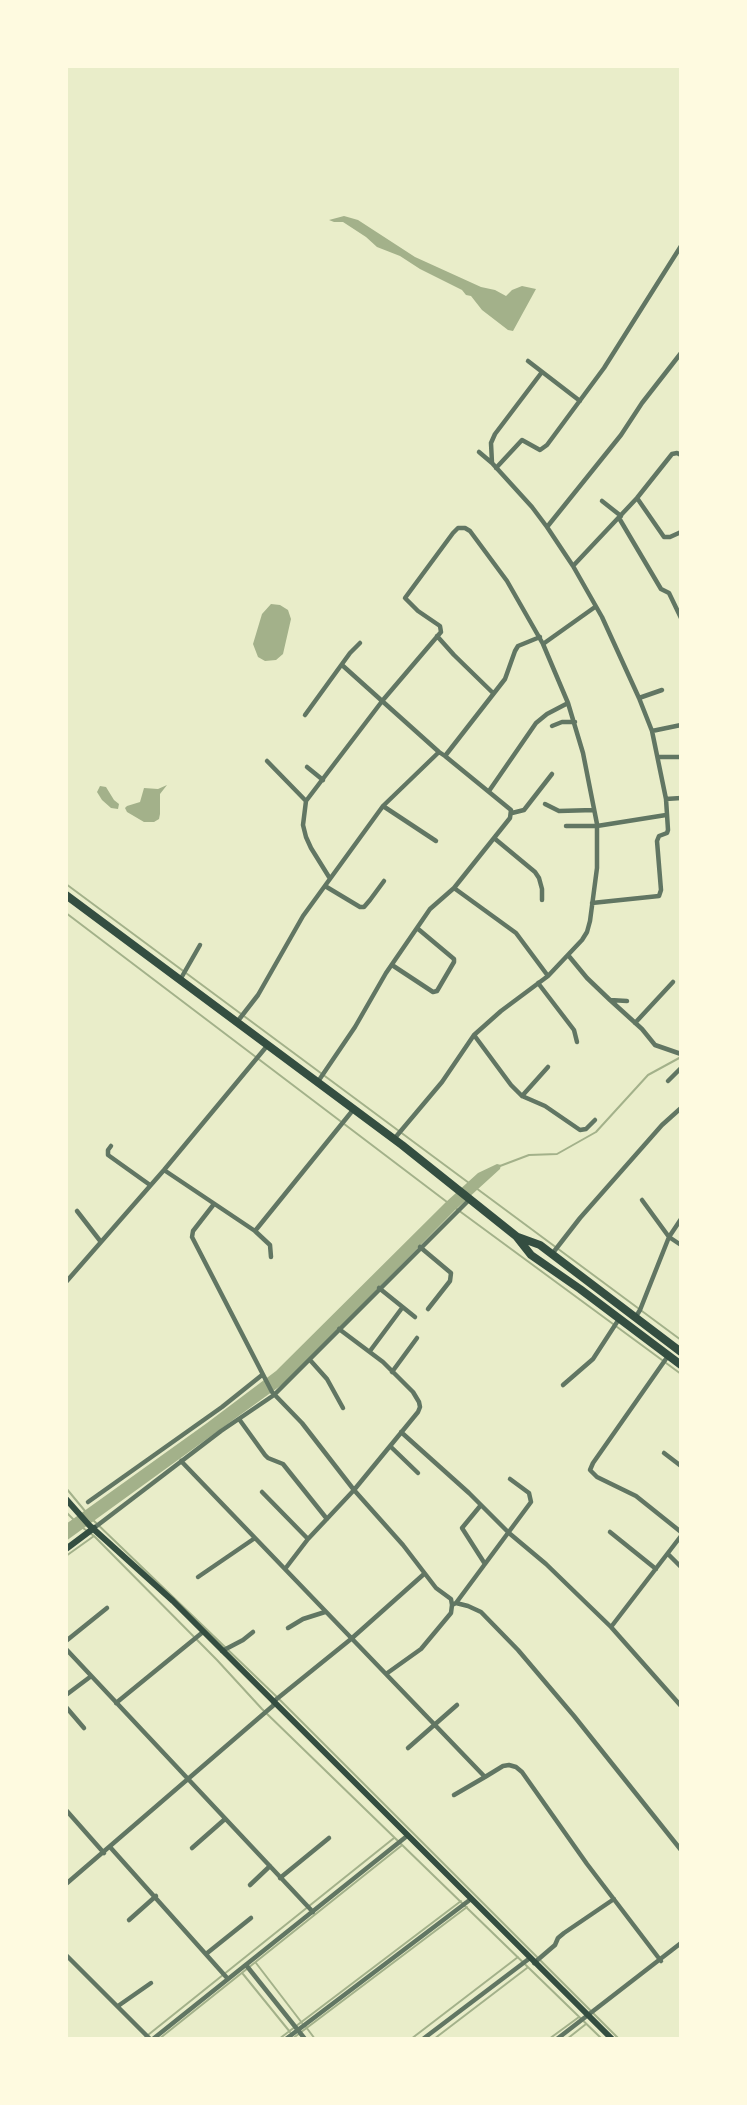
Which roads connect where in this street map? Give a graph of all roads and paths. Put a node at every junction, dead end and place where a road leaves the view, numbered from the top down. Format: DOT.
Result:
graph roads {
  1 [pos="681,246"];
  2 [pos="681,353"];
  3 [pos="528,361"];
  4 [pos="542,372"];
  5 [pos="580,401"];
  6 [pos="479,452"];
  7 [pos="681,455"];
  8 [pos="492,463"];
  9 [pos="496,468"];
  10 [pos="637,498"];
  11 [pos="602,501"];
  12 [pos="620,517"];
  13 [pos="547,527"];
  14 [pos="681,532"];
  15 [pos="573,566"];
  16 [pos="595,607"];
  17 [pos="681,618"];
  18 [pos="438,636"];
  19 [pos="540,637"];
  20 [pos="360,643"];
  21 [pos="543,644"];
  22 [pos="342,665"];
  23 [pos="662,690"];
  24 [pos="493,693"];
  25 [pos="639,698"];
  26 [pos="383,700"];
  27 [pos="568,703"];
  28 [pos="305,715"];
  29 [pos="575,722"];
  30 [pos="552,726"];
  31 [pos="681,726"];
  32 [pos="652,731"];
  33 [pos="440,752"];
  34 [pos="445,756"];
  35 [pos="658,757"];
  36 [pos="681,757"];
  37 [pos="267,761"];
  38 [pos="307,767"];
  39 [pos="552,774"];
  40 [pos="323,780"];
  41 [pos="489,791"];
  42 [pos="681,798"];
  43 [pos="666,799"];
  44 [pos="306,801"];
  45 [pos="545,804"];
  46 [pos="383,806"];
  47 [pos="594,810"];
  48 [pos="512,813"];
  49 [pos="666,815"];
  50 [pos="566,826"];
  51 [pos="597,826"];
  52 [pos="494,838"];
  53 [pos="436,841"];
  54 [pos="329,877"];
  55 [pos="384,881"];
  56 [pos="325,886"];
  57 [pos="454,888"];
  58 [pos="66,895"];
  59 [pos="542,900"];
  60 [pos="592,903"];
  61 [pos="417,928"];
  62 [pos="200,945"];
  63 [pos="568,956"];
  64 [pos="392,966"];
  65 [pos="548,976"];
  66 [pos="180,980"];
  67 [pos="674,982"];
  68 [pos="538,983"];
  69 [pos="610,1000"];
  70 [pos="627,1001"];
  71 [pos="237,1023"];
  72 [pos="635,1023"];
  73 [pos="474,1035"];
  74 [pos="578,1042"];
  75 [pos="267,1046"];
  76 [pos="681,1054"];
  77 [pos="548,1068"];
  78 [pos="681,1068"];
  79 [pos="668,1080"];
  80 [pos="317,1083"];
  81 [pos="522,1096"];
  82 [pos="681,1108"];
  83 [pos="353,1110"];
  84 [pos="596,1120"];
  85 [pos="394,1139"];
  86 [pos="111,1146"];
  87 [pos="164,1170"];
  88 [pos="150,1185"];
  89 [pos="470,1199"];
  90 [pos="642,1200"];
  91 [pos="214,1204"];
  92 [pos="77,1211"];
  93 [pos="681,1219"];
  94 [pos="255,1232"];
  95 [pos="516,1236"];
  96 [pos="669,1237"];
  97 [pos="101,1242"];
  98 [pos="681,1245"];
  99 [pos="420,1246"];
  100 [pos="552,1254"];
  101 [pos="271,1257"];
  102 [pos="66,1282"];
  103 [pos="379,1288"];
  104 [pos="402,1308"];
  105 [pos="428,1310"];
  106 [pos="415,1317"];
  107 [pos="635,1318"];
  108 [pos="620,1319"];
  109 [pos="339,1329"];
  110 [pos="417,1338"];
  111 [pos="370,1351"];
  112 [pos="681,1352"];
  113 [pos="668,1356"];
  114 [pos="310,1360"];
  115 [pos="681,1365"];
  116 [pos="392,1372"];
  117 [pos="264,1377"];
  118 [pos="563,1385"];
  119 [pos="273,1394"];
  120 [pos="343,1408"];
  121 [pos="238,1419"];
  122 [pos="400,1432"];
  123 [pos="390,1446"];
  124 [pos="664,1453"];
  125 [pos="181,1461"];
  126 [pos="681,1466"];
  127 [pos="418,1473"];
  128 [pos="510,1479"];
  129 [pos="354,1490"];
  130 [pos="262,1492"];
  131 [pos="66,1499"];
  132 [pos="88,1502"];
  133 [pos="481,1505"];
  134 [pos="327,1519"];
  135 [pos="91,1527"];
  136 [pos="610,1532"];
  137 [pos="681,1532"];
  138 [pos="509,1533"];
  139 [pos="681,1536"];
  140 [pos="255,1538"];
  141 [pos="308,1539"];
  142 [pos="66,1549"];
  143 [pos="668,1554"];
  144 [pos="485,1564"];
  145 [pos="681,1567"];
  146 [pos="285,1569"];
  147 [pos="656,1569"];
  148 [pos="424,1574"];
  149 [pos="198,1576"];
  150 [pos="454,1604"];
  151 [pos="107,1608"];
  152 [pos="325,1612"];
  153 [pos="611,1627"];
  154 [pos="288,1628"];
  155 [pos="203,1632"];
  156 [pos="253,1632"];
  157 [pos="351,1639"];
  158 [pos="66,1641"];
  159 [pos="66,1649"];
  160 [pos="222,1651"];
  161 [pos="386,1674"];
  162 [pos="90,1677"];
  163 [pos="66,1695"];
  164 [pos="116,1703"];
  165 [pos="274,1703"];
  166 [pos="457,1706"];
  167 [pos="681,1706"];
  168 [pos="66,1707"];
  169 [pos="435,1725"];
  170 [pos="84,1728"];
  171 [pos="408,1748"];
  172 [pos="485,1777"];
  173 [pos="188,1780"];
  174 [pos="454,1795"];
  175 [pos="66,1810"];
  176 [pos="225,1819"];
  177 [pos="329,1838"];
  178 [pos="404,1838"];
  179 [pos="110,1847"];
  180 [pos="192,1848"];
  181 [pos="681,1850"];
  182 [pos="104,1853"];
  183 [pos="270,1866"];
  184 [pos="280,1878"];
  185 [pos="66,1884"];
  186 [pos="250,1885"];
  187 [pos="156,1896"];
  188 [pos="614,1899"];
  189 [pos="469,1901"];
  190 [pos="313,1912"];
  191 [pos="251,1918"];
  192 [pos="129,1920"];
  193 [pos="681,1943"];
  194 [pos="206,1954"];
  195 [pos="66,1955"];
  196 [pos="530,1961"];
  197 [pos="661,1961"];
  198 [pos="246,1965"];
  199 [pos="228,1979"];
  200 [pos="151,1983"];
  201 [pos="118,2006"];
  202 [pos="586,2017"];
  203 [pos="298,2030"];
  204 [pos="151,2039"];
  205 [pos="286,2039"];
  206 [pos="305,2039"];
  207 [pos="423,2039"];
  208 [pos="557,2039"];
  209 [pos="612,2039"];
  1 -- 5 [label="street"];
  2 -- 13 [label="street"];
  3 -- 4 [label="street"];
  4 -- 5 [label="street"];
  4 -- 8 [label="street"];
  5 -- 9 [label="street"];
  6 -- 8 [label="street"];
  7 -- 10 [label="street"];
  8 -- 9 [label="street"];
  9 -- 13 [label="street"];
  10 -- 12 [label="street"];
  10 -- 14 [label="street"];
  11 -- 12 [label="street"];
  12 -- 15 [label="street"];
  12 -- 17 [label="street"];
  13 -- 15 [label="street"];
  15 -- 16 [label="street"];
  16 -- 21 [label="street"];
  16 -- 25 [label="street"];
  18 -- 19 [label="street"];
  18 -- 24 [label="street"];
  18 -- 26 [label="street"];
  19 -- 21 [label="street"];
  19 -- 24 [label="street"];
  20 -- 22 [label="street"];
  21 -- 27 [label="street"];
  22 -- 26 [label="street"];
  22 -- 28 [label="street"];
  23 -- 25 [label="street"];
  24 -- 34 [label="street"];
  25 -- 32 [label="street"];
  26 -- 33 [label="street"];
  26 -- 40 [label="street"];
  27 -- 29 [label="street"];
  27 -- 41 [label="street"];
  29 -- 30 [label="street"];
  29 -- 47 [label="street"];
  31 -- 32 [label="street"];
  32 -- 35 [label="street"];
  33 -- 34 [label="street"];
  33 -- 46 [label="street"];
  34 -- 41 [label="street"];
  35 -- 36 [label="street"];
  35 -- 43 [label="street"];
  37 -- 44 [label="street"];
  38 -- 40 [label="street"];
  39 -- 48 [label="street"];
  40 -- 44 [label="street"];
  41 -- 48 [label="street"];
  42 -- 43 [label="street"];
  43 -- 49 [label="street"];
  44 -- 54 [label="street"];
  45 -- 47 [label="street"];
  46 -- 53 [label="street"];
  46 -- 54 [label="street"];
  47 -- 51 [label="street"];
  48 -- 52 [label="street"];
  49 -- 51 [label="street"];
  49 -- 60 [label="street"];
  50 -- 51 [label="street"];
  51 -- 60 [label="street"];
  52 -- 57 [label="street"];
  52 -- 59 [label="street"];
  54 -- 56 [label="street"];
  55 -- 56 [label="street"];
  56 -- 71 [label="street"];
  57 -- 61 [label="street"];
  57 -- 65 [label="street"];
  58 -- 66 [label="highway"];
  60 -- 63 [label="street"];
  61 -- 64 [label="street"];
  61 -- 64 [label="street"];
  62 -- 66 [label="street"];
  63 -- 65 [label="street"];
  63 -- 69 [label="street"];
  64 -- 80 [label="street"];
  65 -- 68 [label="street"];
  66 -- 71 [label="highway"];
  67 -- 72 [label="street"];
  68 -- 73 [label="street"];
  68 -- 74 [label="street"];
  69 -- 70 [label="street"];
  69 -- 72 [label="street"];
  71 -- 75 [label="highway"];
  72 -- 76 [label="street"];
  73 -- 81 [label="street"];
  73 -- 85 [label="street"];
  75 -- 80 [label="highway"];
  75 -- 87 [label="street"];
  77 -- 81 [label="street"];
  78 -- 79 [label="street"];
  80 -- 83 [label="highway"];
  81 -- 84 [label="street"];
  82 -- 100 [label="street"];
  83 -- 85 [label="highway"];
  83 -- 94 [label="street"];
  85 -- 89 [label="highway"];
  86 -- 88 [label="street"];
  87 -- 88 [label="street"];
  87 -- 91 [label="street"];
  88 -- 97 [label="street"];
  89 -- 95 [label="highway"];
  89 -- 99 [label="street"];
  90 -- 96 [label="street"];
  91 -- 94 [label="street"];
  91 -- 117 [label="street"];
  92 -- 97 [label="street"];
  93 -- 96 [label="street"];
  94 -- 101 [label="street"];
  95 -- 100 [label="highway"];
  95 -- 108 [label="highway"];
  96 -- 98 [label="street"];
  96 -- 107 [label="street"];
  97 -- 102 [label="street"];
  99 -- 103 [label="street"];
  99 -- 105 [label="street"];
  100 -- 107 [label="highway"];
  103 -- 104 [label="street"];
  103 -- 109 [label="street"];
  104 -- 106 [label="street"];
  104 -- 111 [label="street"];
  107 -- 112 [label="highway"];
  108 -- 113 [label="highway"];
  108 -- 118 [label="street"];
  109 -- 111 [label="street"];
  109 -- 114 [label="street"];
  110 -- 116 [label="street"];
  111 -- 116 [label="street"];
  113 -- 115 [label="highway"];
  113 -- 137 [label="street"];
  114 -- 119 [label="street"];
  114 -- 120 [label="street"];
  116 -- 122 [label="street"];
  117 -- 119 [label="street"];
  117 -- 132 [label="street"];
  119 -- 121 [label="street"];
  119 -- 129 [label="street"];
  121 -- 125 [label="street"];
  121 -- 134 [label="street"];
  122 -- 123 [label="street"];
  122 -- 133 [label="street"];
  123 -- 127 [label="street"];
  123 -- 129 [label="street"];
  124 -- 126 [label="street"];
  125 -- 135 [label="street"];
  125 -- 140 [label="street"];
  128 -- 138 [label="street"];
  129 -- 134 [label="street"];
  129 -- 148 [label="street"];
  130 -- 141 [label="street"];
  131 -- 135 [label="main road"];
  133 -- 138 [label="street"];
  133 -- 144 [label="street"];
  134 -- 141 [label="street"];
  135 -- 142 [label="main road"];
  135 -- 155 [label="main road"];
  136 -- 147 [label="street"];
  138 -- 144 [label="street"];
  138 -- 153 [label="street"];
  139 -- 143 [label="street"];
  140 -- 146 [label="street"];
  140 -- 149 [label="street"];
  141 -- 146 [label="street"];
  143 -- 145 [label="street"];
  143 -- 147 [label="street"];
  144 -- 150 [label="street"];
  146 -- 152 [label="street"];
  147 -- 153 [label="street"];
  148 -- 150 [label="street"];
  148 -- 157 [label="street"];
  150 -- 161 [label="street"];
  150 -- 181 [label="street"];
  151 -- 158 [label="street"];
  152 -- 154 [label="street"];
  152 -- 157 [label="street"];
  153 -- 167 [label="street"];
  155 -- 160 [label="main road"];
  155 -- 164 [label="street"];
  156 -- 160 [label="street"];
  157 -- 161 [label="street"];
  157 -- 165 [label="street"];
  159 -- 162 [label="street"];
  160 -- 165 [label="main road"];
  161 -- 169 [label="street"];
  162 -- 163 [label="street"];
  162 -- 164 [label="street"];
  164 -- 173 [label="street"];
  165 -- 173 [label="street"];
  165 -- 178 [label="main road"];
  166 -- 169 [label="street"];
  168 -- 170 [label="street"];
  169 -- 171 [label="street"];
  169 -- 172 [label="street"];
  172 -- 174 [label="street"];
  172 -- 188 [label="street"];
  173 -- 176 [label="street"];
  173 -- 179 [label="street"];
  175 -- 182 [label="street"];
  176 -- 180 [label="street"];
  176 -- 183 [label="street"];
  177 -- 184 [label="street"];
  178 -- 189 [label="main road"];
  178 -- 190 [label="street"];
  179 -- 182 [label="street"];
  179 -- 187 [label="street"];
  182 -- 185 [label="street"];
  183 -- 184 [label="street"];
  183 -- 186 [label="street"];
  184 -- 190 [label="street"];
  187 -- 192 [label="street"];
  187 -- 194 [label="street"];
  188 -- 196 [label="street"];
  188 -- 197 [label="street"];
  189 -- 196 [label="main road"];
  189 -- 203 [label="street"];
  190 -- 198 [label="street"];
  191 -- 194 [label="street"];
  193 -- 197 [label="street"];
  194 -- 199 [label="street"];
  195 -- 201 [label="street"];
  196 -- 202 [label="main road"];
  196 -- 207 [label="street"];
  197 -- 202 [label="street"];
  198 -- 199 [label="street"];
  198 -- 203 [label="street"];
  199 -- 204 [label="street"];
  200 -- 201 [label="street"];
  201 -- 204 [label="street"];
  202 -- 208 [label="street"];
  202 -- 209 [label="main road"];
  203 -- 205 [label="street"];
  203 -- 206 [label="street"];
}
